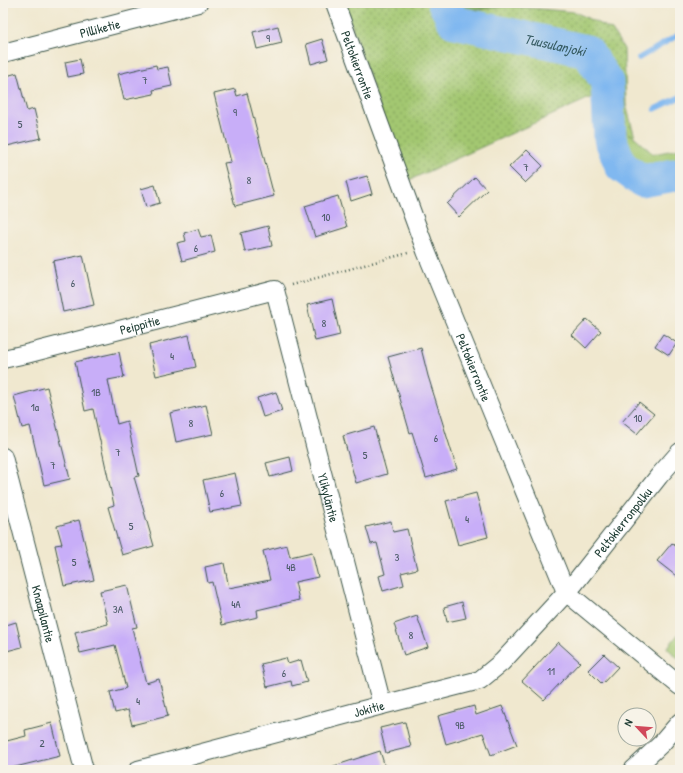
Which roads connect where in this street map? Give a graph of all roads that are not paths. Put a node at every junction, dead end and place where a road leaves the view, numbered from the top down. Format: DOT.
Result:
graph roads {
  1 [pos="198,3"];
  2 [pos="336,3"];
  3 [pos="155,8"];
  4 [pos="3,53"];
  5 [pos="275,290"];
  6 [pos="3,359"];
  7 [pos="680,452"];
  8 [pos="3,457"];
  9 [pos="566,592"];
  10 [pos="680,686"];
  11 [pos="382,704"];
  12 [pos="680,722"];
  13 [pos="84,770"];
  14 [pos="138,770"];
  15 [pos="633,770"];
  1 -- 3 [label="street, Pilliketie"];
  2 -- 9 [label="street, Peltokierrontie"];
  3 -- 4 [label="street, Pilliketie"];
  5 -- 6 [label="street, Peippitie"];
  5 -- 11 [label="street, Ylikyläntie"];
  7 -- 9 [label="street, Peltokierronpolku"];
  8 -- 13 [label="street, Knaapilantie"];
  9 -- 10 [label="street, Peltokierrontie"];
  9 -- 11 [label="street, Jokitie"];
  11 -- 14 [label="street, Jokitie"];
  12 -- 15 [label="street"];
}
